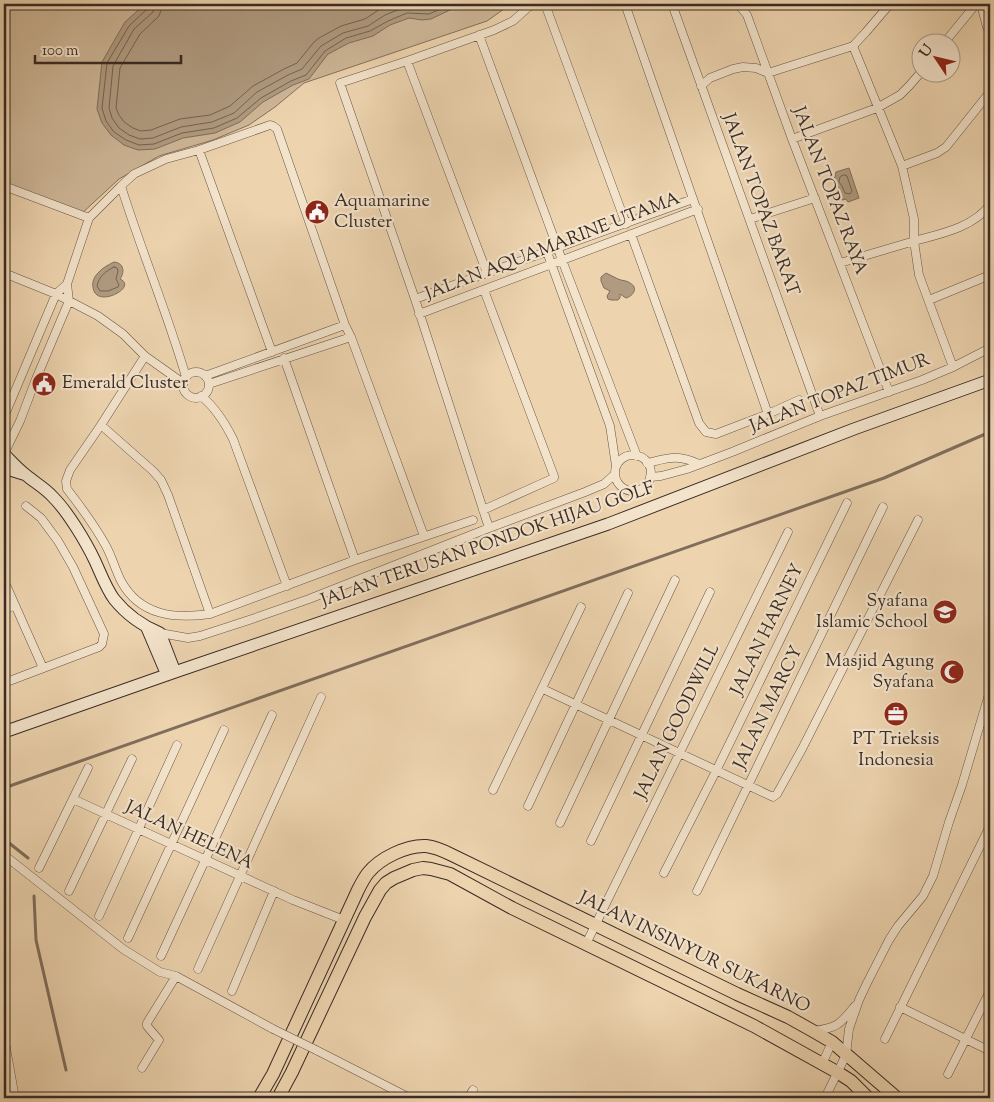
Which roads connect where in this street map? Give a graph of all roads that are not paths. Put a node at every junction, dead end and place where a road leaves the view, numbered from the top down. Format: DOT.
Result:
graph roads {
  1 [pos="532,4"];
  2 [pos="545,4"];
  3 [pos="626,4"];
  4 [pos="672,4"];
  5 [pos="738,4"];
  6 [pos="890,4"];
  7 [pos="976,4"];
  8 [pos="981,4"];
  9 [pos="953,32"];
  10 [pos="990,33"];
  11 [pos="479,35"];
  12 [pos="853,46"];
  13 [pos="407,61"];
  14 [pos="768,72"];
  15 [pos="912,82"];
  16 [pos="701,86"];
  17 [pos="990,92"];
  18 [pos="878,108"];
  19 [pos="792,139"];
  20 [pos="200,150"];
  21 [pos="902,166"];
  22 [pos="4,186"];
  23 [pos="121,186"];
  24 [pos="815,198"];
  25 [pos="693,199"];
  26 [pos="990,205"];
  27 [pos="698,209"];
  28 [pos="89,218"];
  29 [pos="750,219"];
  30 [pos="626,224"];
  31 [pos="631,234"];
  32 [pos="914,241"];
  33 [pos="558,248"];
  34 [pos="547,252"];
  35 [pos="562,260"];
  36 [pos="840,263"];
  37 [pos="551,264"];
  38 [pos="4,273"];
  39 [pos="487,273"];
  40 [pos="990,275"];
  41 [pos="67,284"];
  42 [pos="484,290"];
  43 [pos="56,294"];
  44 [pos="415,299"];
  45 [pos="69,300"];
  46 [pos="929,300"];
  47 [pos="419,314"];
  48 [pos="345,324"];
  49 [pos="351,337"];
  50 [pos="990,348"];
  51 [pos="272,352"];
  52 [pos="145,356"];
  53 [pos="284,358"];
  54 [pos="952,367"];
  55 [pos="990,374"];
  56 [pos="205,376"];
  57 [pos="185,380"];
  58 [pos="985,381"];
  59 [pos="209,384"];
  60 [pos="888,392"];
  61 [pos="201,396"];
  62 [pos="798,400"];
  63 [pos="768,414"];
  64 [pos="820,416"];
  65 [pos="4,417"];
  66 [pos="101,425"];
  67 [pos="4,454"];
  68 [pos="637,456"];
  69 [pos="647,463"];
  70 [pos="699,464"];
  71 [pos="4,468"];
  72 [pos="615,470"];
  73 [pos="25,474"];
  74 [pos="650,478"];
  75 [pos="604,484"];
  76 [pos="618,484"];
  77 [pos="847,503"];
  78 [pos="26,506"];
  79 [pos="882,507"];
  80 [pos="483,510"];
  81 [pos="473,520"];
  82 [pos="918,520"];
  83 [pos="489,528"];
  84 [pos="788,532"];
  85 [pos="424,536"];
  86 [pos="355,560"];
  87 [pos="676,580"];
  88 [pos="4,582"];
  89 [pos="287,586"];
  90 [pos="710,592"];
  91 [pos="628,593"];
  92 [pos="15,606"];
  93 [pos="581,608"];
  94 [pos="4,610"];
  95 [pos="210,614"];
  96 [pos="147,628"];
  97 [pos="160,633"];
  98 [pos="43,668"];
  99 [pos="171,674"];
  100 [pos="4,683"];
  101 [pos="543,689"];
  102 [pos="990,691"];
  103 [pos="321,696"];
  104 [pos="576,705"];
  105 [pos="272,715"];
  106 [pos="609,720"];
  107 [pos="224,730"];
  108 [pos="4,732"];
  109 [pos="641,736"];
  110 [pos="177,745"];
  111 [pos="679,753"];
  112 [pos="132,759"];
  113 [pos="88,768"];
  114 [pos="716,771"];
  115 [pos="748,786"];
  116 [pos="493,790"];
  117 [pos="73,799"];
  118 [pos="528,806"];
  119 [pos="106,814"];
  120 [pos="560,823"];
  121 [pos="990,826"];
  122 [pos="138,829"];
  123 [pos="591,841"];
  124 [pos="172,844"];
  125 [pos="4,856"];
  126 [pos="206,860"];
  127 [pos="39,868"];
  128 [pos="664,872"];
  129 [pos="240,876"];
  130 [pos="697,890"];
  131 [pos="69,891"];
  132 [pos="274,891"];
  133 [pos="98,916"];
  134 [pos="344,920"];
  135 [pos="596,925"];
  136 [pos="128,938"];
  137 [pos="586,944"];
  138 [pos="161,956"];
  139 [pos="198,970"];
  140 [pos="176,976"];
  141 [pos="704,978"];
  142 [pos="232,991"];
  143 [pos="990,991"];
  144 [pos="695,997"];
  145 [pos="859,1000"];
  146 [pos="900,1007"];
  147 [pos="813,1031"];
  148 [pos="4,1037"];
  149 [pos="885,1039"];
  150 [pos="966,1039"];
  151 [pos="832,1042"];
  152 [pos="990,1051"];
  153 [pos="846,1056"];
  154 [pos="822,1064"];
  155 [pos="142,1068"];
  156 [pos="837,1072"];
  157 [pos="948,1074"];
  158 [pos="473,1090"];
  159 [pos="15,1098"];
  160 [pos="259,1098"];
  161 [pos="278,1098"];
  162 [pos="410,1098"];
  163 [pos="468,1098"];
  164 [pos="825,1098"];
  165 [pos="868,1098"];
  166 [pos="897,1098"];
  1 -- 11 [label="street"];
  2 -- 30 [label="street"];
  3 -- 25 [label="street"];
  4 -- 16 [label="street, JALAN TOPAZ BARAT"];
  5 -- 14 [label="street, JALAN TOPAZ RAYA"];
  6 -- 12 [label="street"];
  7 -- 9 [label="street"];
  8 -- 10 [label="street"];
  11 -- 13 [label="street"];
  11 -- 33 [label="street"];
  12 -- 14 [label="street"];
  12 -- 18 [label="street"];
  13 -- 39 [label="street"];
  13 -- 44 [label="street"];
  14 -- 16 [label="street"];
  14 -- 19 [label="street, JALAN TOPAZ RAYA"];
  15 -- 18 [label="street"];
  16 -- 29 [label="street, JALAN TOPAZ BARAT"];
  17 -- 21 [label="street"];
  18 -- 19 [label="street"];
  18 -- 21 [label="street"];
  19 -- 24 [label="street, JALAN TOPAZ RAYA"];
  20 -- 23 [label="street"];
  20 -- 48 [label="street"];
  20 -- 51 [label="street"];
  21 -- 32 [label="street"];
  22 -- 28 [label="street"];
  23 -- 28 [label="street"];
  23 -- 57 [label="street"];
  24 -- 29 [label="street"];
  24 -- 36 [label="street, JALAN TOPAZ RAYA"];
  25 -- 27 [label="street"];
  25 -- 30 [label="street, JALAN AQUAMARINE UTAMA"];
  26 -- 32 [label="street"];
  27 -- 31 [label="street, JALAN AQUAMARINE UTAMA"];
  27 -- 63 [label="street"];
  28 -- 41 [label="street"];
  29 -- 64 [label="street, JALAN TOPAZ BARAT"];
  30 -- 33 [label="street, JALAN AQUAMARINE UTAMA"];
  31 -- 35 [label="street, JALAN AQUAMARINE UTAMA"];
  31 -- 63 [label="street"];
  32 -- 36 [label="street"];
  32 -- 46 [label="street"];
  33 -- 34 [label="street, JALAN AQUAMARINE UTAMA"];
  33 -- 35 [label="street"];
  34 -- 37 [label="street"];
  34 -- 39 [label="street, JALAN AQUAMARINE UTAMA"];
  35 -- 37 [label="street, JALAN AQUAMARINE UTAMA"];
  35 -- 68 [label="street"];
  36 -- 60 [label="street, JALAN TOPAZ RAYA"];
  37 -- 42 [label="street, JALAN AQUAMARINE UTAMA"];
  37 -- 72 [label="street"];
  38 -- 43 [label="street"];
  39 -- 44 [label="street, JALAN AQUAMARINE UTAMA"];
  40 -- 46 [label="street"];
  41 -- 43 [label="street"];
  41 -- 45 [label="street"];
  42 -- 47 [label="street, JALAN AQUAMARINE UTAMA"];
  42 -- 80 [label="street"];
  43 -- 45 [label="street"];
  43 -- 65 [label="street"];
  44 -- 47 [label="street"];
  45 -- 52 [label="street"];
  45 -- 67 [label="street"];
  46 -- 54 [label="street"];
  47 -- 80 [label="street"];
  48 -- 49 [label="street"];
  48 -- 51 [label="street"];
  49 -- 53 [label="street"];
  49 -- 85 [label="street"];
  50 -- 54 [label="street, JALAN TOPAZ TIMUR"];
  51 -- 56 [label="street"];
  52 -- 57 [label="street"];
  52 -- 66 [label="street"];
  53 -- 59 [label="street"];
  53 -- 86 [label="street"];
  54 -- 60 [label="street, JALAN TOPAZ TIMUR"];
  55 -- 58 [label="main road, JALAN TERUSAN PONDOK HIJAU GOLF"];
  56 -- 57 [label="street"];
  56 -- 59 [label="street"];
  57 -- 61 [label="street"];
  58 -- 99 [label="main road, JALAN TERUSAN PONDOK HIJAU GOLF"];
  59 -- 61 [label="street"];
  60 -- 64 [label="street, JALAN TOPAZ TIMUR"];
  61 -- 89 [label="street"];
  62 -- 63 [label="street"];
  64 -- 70 [label="street, JALAN TOPAZ TIMUR"];
  66 -- 95 [label="street"];
  66 -- 95 [label="street"];
  67 -- 73 [label="main road"];
  68 -- 69 [label="street"];
  68 -- 72 [label="street"];
  69 -- 70 [label="street"];
  69 -- 74 [label="street"];
  70 -- 74 [label="street, JALAN TOPAZ TIMUR"];
  71 -- 73 [label="main road"];
  72 -- 75 [label="street"];
  72 -- 76 [label="street"];
  73 -- 96 [label="main road"];
  74 -- 76 [label="street"];
  75 -- 76 [label="street"];
  75 -- 83 [label="street"];
  77 -- 114 [label="street, JALAN HARNEY"];
  78 -- 98 [label="street"];
  79 -- 115 [label="street, JALAN MARCY"];
  80 -- 83 [label="street"];
  81 -- 85 [label="street"];
  82 -- 115 [label="street"];
  83 -- 97 [label="street"];
  84 -- 111 [label="street, JALAN GOODWILL"];
  85 -- 86 [label="street"];
  86 -- 89 [label="street"];
  87 -- 106 [label="street"];
  88 -- 92 [label="street"];
  89 -- 95 [label="street"];
  90 -- 109 [label="street"];
  91 -- 104 [label="street"];
  92 -- 94 [label="street"];
  92 -- 98 [label="street"];
  93 -- 101 [label="street"];
  96 -- 97 [label="main road"];
  96 -- 99 [label="main road"];
  97 -- 99 [label="main road"];
  98 -- 100 [label="street"];
  99 -- 108 [label="main road, JALAN TERUSAN PONDOK HIJAU GOLF"];
  101 -- 104 [label="street"];
  101 -- 116 [label="street"];
  102 -- 145 [label="street"];
  103 -- 129 [label="street"];
  104 -- 106 [label="street"];
  104 -- 118 [label="street"];
  105 -- 126 [label="street"];
  106 -- 109 [label="street"];
  106 -- 120 [label="street"];
  107 -- 124 [label="street"];
  109 -- 111 [label="street"];
  109 -- 123 [label="street"];
  110 -- 122 [label="street"];
  111 -- 114 [label="street"];
  111 -- 135 [label="street, JALAN GOODWILL"];
  112 -- 119 [label="street"];
  113 -- 117 [label="street"];
  114 -- 115 [label="street"];
  114 -- 128 [label="street, JALAN HARNEY"];
  115 -- 130 [label="street, JALAN MARCY"];
  117 -- 119 [label="street, JALAN HELENA"];
  117 -- 127 [label="street"];
  119 -- 122 [label="street, JALAN HELENA"];
  119 -- 131 [label="street"];
  121 -- 146 [label="street"];
  122 -- 124 [label="street, JALAN HELENA"];
  122 -- 133 [label="street"];
  124 -- 126 [label="street, JALAN HELENA"];
  124 -- 136 [label="street"];
  125 -- 140 [label="street"];
  126 -- 129 [label="street, JALAN HELENA"];
  126 -- 138 [label="street"];
  129 -- 132 [label="street, JALAN HELENA"];
  129 -- 139 [label="street"];
  132 -- 134 [label="street, JALAN HELENA"];
  132 -- 142 [label="street"];
  134 -- 135 [label="main road, JALAN INSINYUR SUKARNO"];
  134 -- 160 [label="main road, JALAN INSINYUR SUKARNO"];
  135 -- 137 [label="street, JALAN GOODWILL"];
  135 -- 141 [label="main road, JALAN INSINYUR SUKARNO"];
  137 -- 144 [label="main road"];
  137 -- 161 [label="main road"];
  140 -- 155 [label="street"];
  140 -- 162 [label="street, bridge"];
  141 -- 144 [label="main road"];
  141 -- 147 [label="main road, JALAN INSINYUR SUKARNO"];
  143 -- 150 [label="street"];
  144 -- 154 [label="main road"];
  145 -- 147 [label="street"];
  145 -- 153 [label="street"];
  146 -- 149 [label="street"];
  146 -- 150 [label="street"];
  147 -- 151 [label="main road, JALAN INSINYUR SUKARNO"];
  148 -- 159 [label="street"];
  150 -- 152 [label="street"];
  150 -- 157 [label="street"];
  151 -- 153 [label="main road, JALAN INSINYUR SUKARNO"];
  151 -- 154 [label="street"];
  153 -- 156 [label="street"];
  153 -- 166 [label="main road, JALAN INSINYUR SUKARNO"];
  154 -- 156 [label="main road"];
  156 -- 164 [label="street"];
  156 -- 165 [label="main road"];
  158 -- 163 [label="street"];
}
